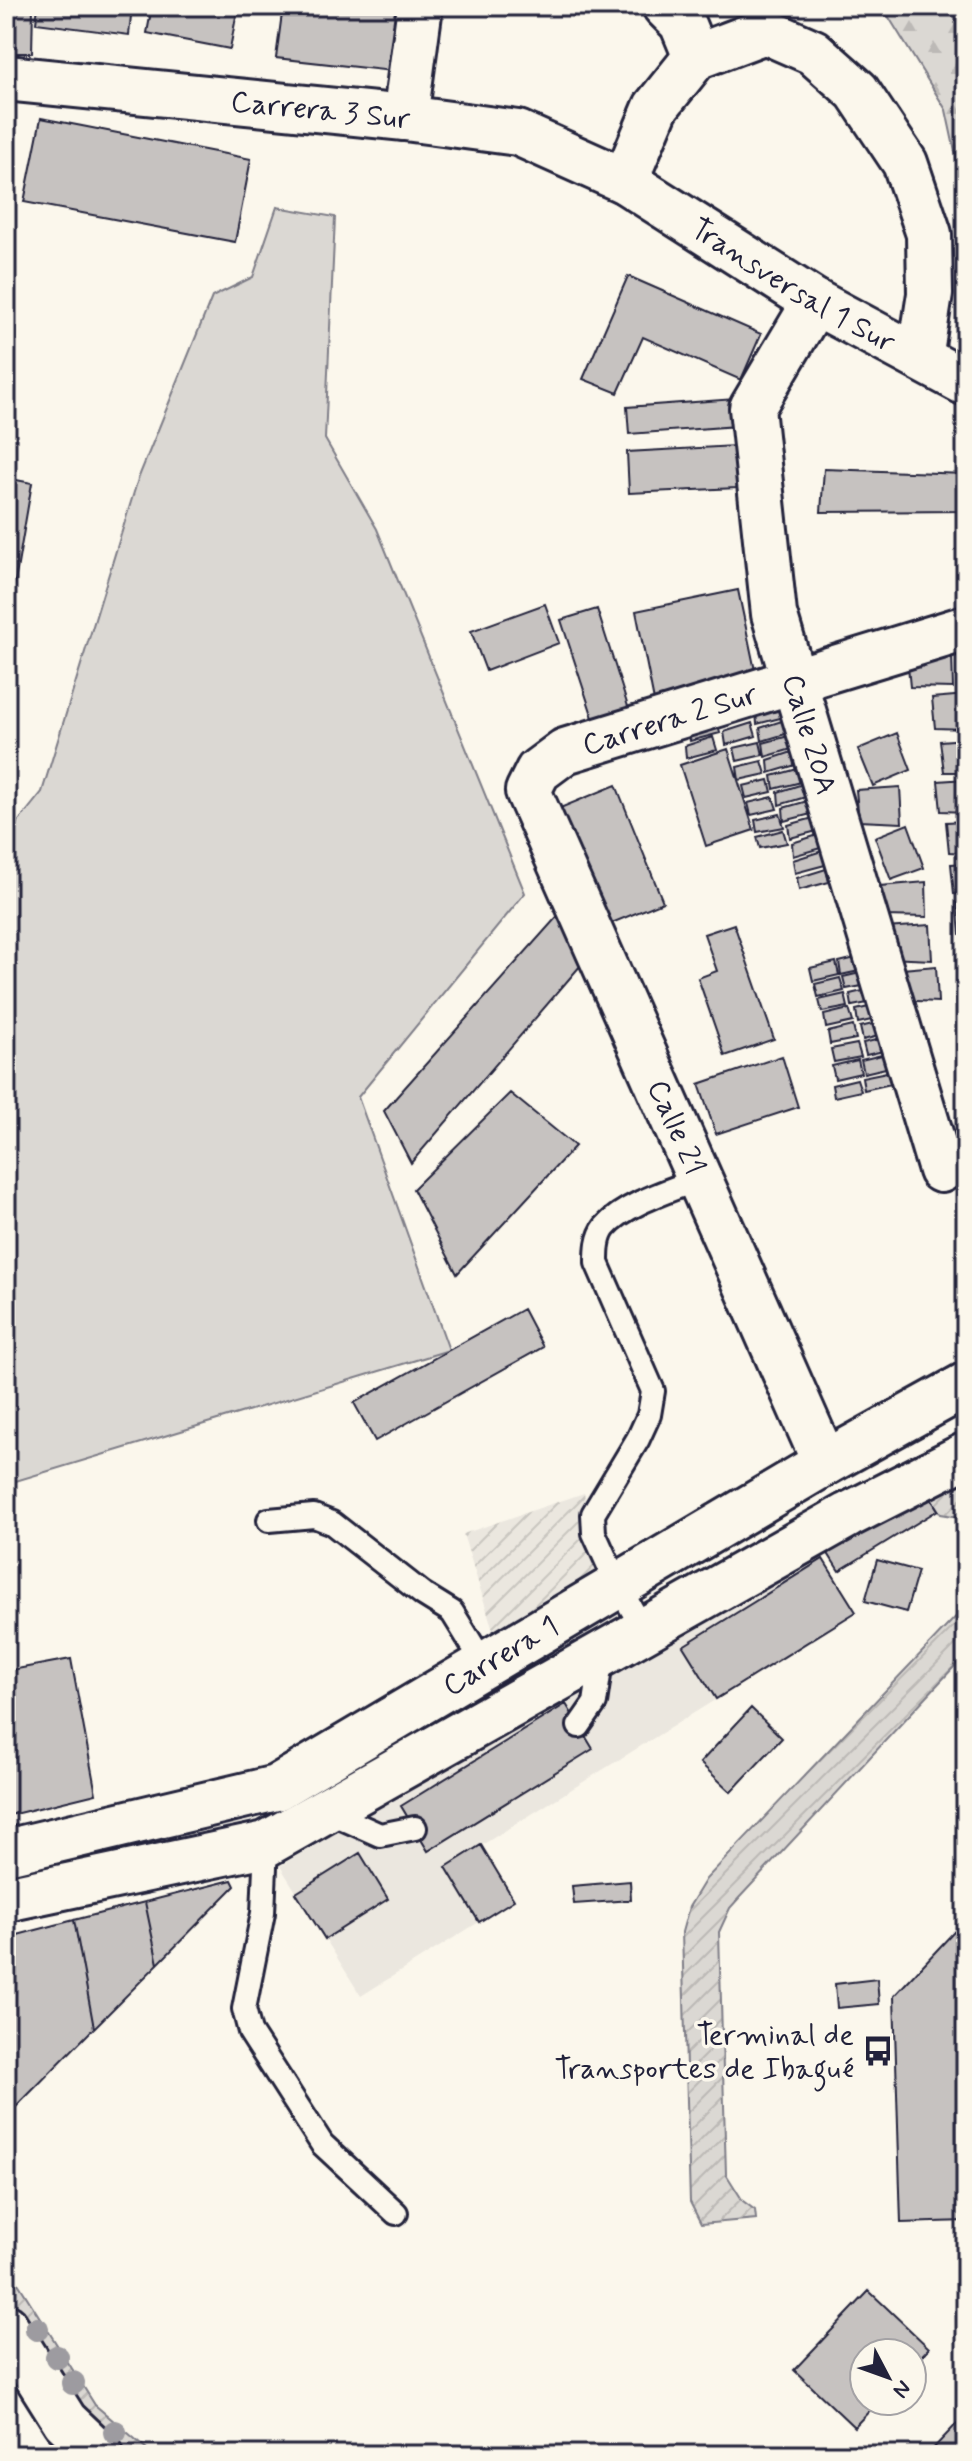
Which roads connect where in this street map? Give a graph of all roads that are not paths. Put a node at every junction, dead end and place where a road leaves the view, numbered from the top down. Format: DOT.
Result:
graph roads {
  1 [pos="420,6"];
  2 [pos="665,6"];
  3 [pos="696,57"];
  4 [pos="6,78"];
  5 [pos="405,118"];
  6 [pos="625,181"];
  7 [pos="815,302"];
  8 [pos="920,358"];
  9 [pos="966,383"];
  10 [pos="966,628"];
  11 [pos="793,683"];
  12 [pos="528,791"];
  13 [pos="941,1170"];
  14 [pos="699,1179"];
  15 [pos="966,1385"];
  16 [pos="966,1455"];
  17 [pos="825,1463"];
  18 [pos="269,1520"];
  19 [pos="618,1586"];
  20 [pos="644,1630"];
  21 [pos="602,1655"];
  22 [pos="484,1664"];
  23 [pos="579,1726"];
  24 [pos="326,1811"];
  25 [pos="415,1828"];
  26 [pos="266,1844"];
  27 [pos="6,1852"];
  28 [pos="6,1899"];
  29 [pos="396,2213"];
  30 [pos="6,2327"];
  31 [pos="101,2455"];
  1 -- 5 [label="street"];
  2 -- 3 [label="street"];
  3 -- 6 [label="street"];
  3 -- 8 [label="street"];
  4 -- 5 [label="street, Carrera 3 Sur"];
  5 -- 6 [label="street, Carrera 3 Sur"];
  6 -- 7 [label="street, Transversal 1 Sur"];
  7 -- 8 [label="street, Transversal 1 Sur"];
  7 -- 11 [label="street, Calle 20A"];
  8 -- 9 [label="street, Transversal 1 Sur"];
  10 -- 11 [label="street, Carrera 2 Sur"];
  11 -- 12 [label="street, Carrera 2 Sur"];
  11 -- 13 [label="street, Calle 20A"];
  12 -- 14 [label="street, Calle 21"];
  14 -- 17 [label="street, Calle 21"];
  14 -- 19 [label="lane"];
  15 -- 17 [label="street, Carrera 1"];
  16 -- 20 [label="street, Carrera 1"];
  17 -- 19 [label="street, Carrera 1"];
  18 -- 22 [label="lane"];
  19 -- 20 [label="lane"];
  19 -- 22 [label="street, Carrera 1"];
  20 -- 21 [label="street, Carrera 1"];
  21 -- 23 [label="lane"];
  21 -- 24 [label="street, Carrera 1"];
  22 -- 27 [label="street, Carrera 1"];
  24 -- 25 [label="lane"];
  24 -- 26 [label="street, Carrera 1"];
  26 -- 28 [label="street, Carrera 1"];
  26 -- 29 [label="lane"];
  30 -- 31 [label="street"];
}
